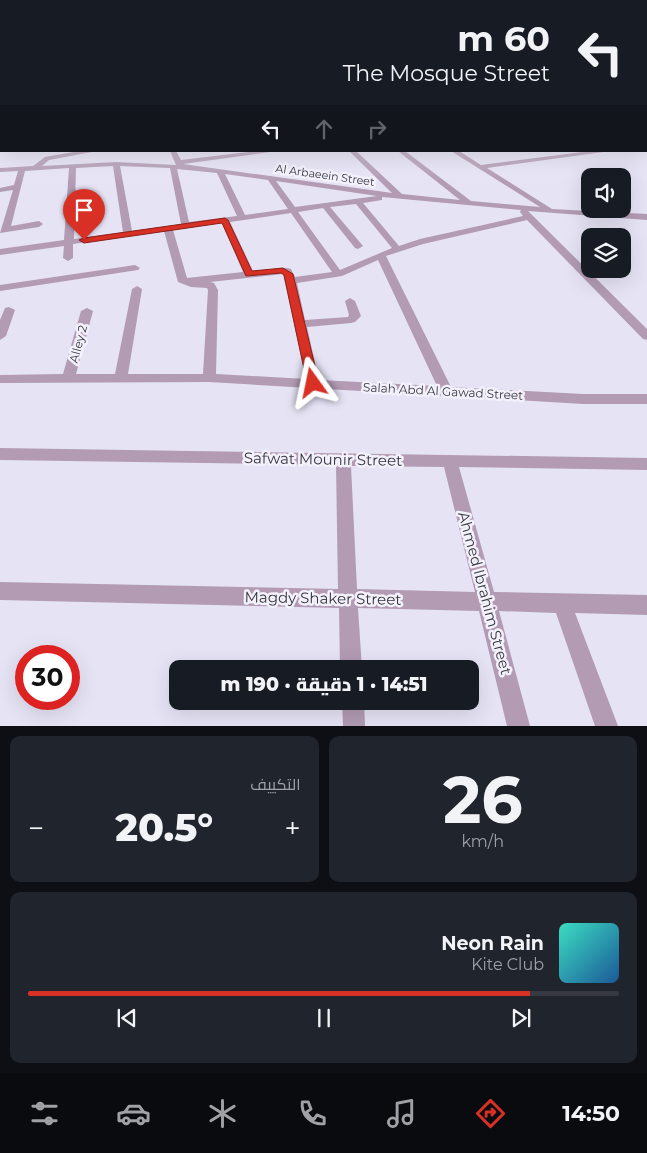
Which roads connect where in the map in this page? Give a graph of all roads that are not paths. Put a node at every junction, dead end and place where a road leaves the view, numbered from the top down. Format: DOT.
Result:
graph roads {
  1 [pos="87,152"];
  2 [pos="173,152"];
  3 [pos="268,152"];
  4 [pos="353,152"];
  5 [pos="403,152"];
  6 [pos="456,152"];
  7 [pos="600,152"];
  8 [pos="116,164"];
  9 [pos="177,165"];
  10 [pos="73,166"];
  11 [pos="480,167"];
  12 [pos="35,168"];
  13 [pos="22,169"];
  14 [pos="0,170"];
  15 [pos="220,171"];
  16 [pos="271,179"];
  17 [pos="17,188"];
  18 [pos="0,190"];
  19 [pos="396,196"];
  20 [pos="358,201"];
  21 [pos="470,204"];
  22 [pos="325,206"];
  23 [pos="12,208"];
  24 [pos="521,208"];
  25 [pos="0,209"];
  26 [pos="293,210"];
  27 [pos="552,211"];
  28 [pos="529,216"];
  29 [pos="647,217"];
  30 [pos="242,218"];
  31 [pos="225,220"];
  32 [pos="39,224"];
  33 [pos="186,226"];
  34 [pos="168,228"];
  35 [pos="3,229"];
  36 [pos="128,234"];
  37 [pos="68,243"];
  38 [pos="358,246"];
  39 [pos="397,249"];
  40 [pos="0,252"];
  41 [pos="381,255"];
  42 [pos="68,258"];
  43 [pos="135,268"];
  44 [pos="249,274"];
  45 [pos="338,274"];
  46 [pos="291,281"];
  47 [pos="184,282"];
  48 [pos="0,288"];
  49 [pos="137,289"];
  50 [pos="350,301"];
  51 [pos="9,310"];
  52 [pos="87,311"];
  53 [pos="301,324"];
  54 [pos="0,336"];
  55 [pos="647,336"];
  56 [pos="69,377"];
  57 [pos="121,377"];
  58 [pos="208,378"];
  59 [pos="0,379"];
  60 [pos="313,383"];
  61 [pos="446,392"];
  62 [pos="647,399"];
  63 [pos="0,454"];
  64 [pos="343,459"];
  65 [pos="450,461"];
  66 [pos="647,464"];
  67 [pos="0,591"];
  68 [pos="349,599"];
  69 [pos="487,602"];
  70 [pos="562,603"];
  71 [pos="647,605"];
  72 [pos="352,660"];
  73 [pos="353,710"];
  74 [pos="354,726"];
  75 [pos="519,726"];
  76 [pos="607,726"];
  1 -- 12 [label="street"];
  2 -- 9 [label="street"];
  3 -- 9 [label="street"];
  4 -- 19 [label="street"];
  5 -- 21 [label="street"];
  6 -- 11 [label="street"];
  7 -- 11 [label="street"];
  8 -- 9 [label="street, Al Arbaeein Street"];
  8 -- 10 [label="street, Al Arbaeein Street"];
  8 -- 36 [label="street"];
  9 -- 15 [label="street, Al Arbaeein Street"];
  9 -- 33 [label="street"];
  10 -- 12 [label="street, Al Arbaeein Street"];
  10 -- 37 [label="street"];
  11 -- 27 [label="street"];
  12 -- 13 [label="street, Al Arbaeein Street"];
  13 -- 14 [label="street, Al Arbaeein Street"];
  13 -- 17 [label="street"];
  15 -- 16 [label="street, Al Arbaeein Street"];
  15 -- 30 [label="street"];
  16 -- 19 [label="street, Al Arbaeein Street"];
  16 -- 26 [label="street"];
  17 -- 18 [label="street"];
  17 -- 23 [label="street"];
  19 -- 20 [label="street"];
  19 -- 21 [label="street, Al Arbaeein Street"];
  20 -- 22 [label="street"];
  20 -- 39 [label="street"];
  21 -- 24 [label="street, Al Arbaeein Street"];
  22 -- 26 [label="street"];
  22 -- 38 [label="street"];
  23 -- 25 [label="street"];
  23 -- 35 [label="street"];
  24 -- 27 [label="street, Al Arbaeein Street"];
  24 -- 28 [label="street"];
  26 -- 30 [label="street"];
  26 -- 45 [label="street"];
  27 -- 29 [label="street, Al Arbaeein Street"];
  28 -- 39 [label="street"];
  28 -- 55 [label="street"];
  30 -- 31 [label="street"];
  31 -- 33 [label="street"];
  31 -- 44 [label="street"];
  32 -- 35 [label="street"];
  33 -- 34 [label="street"];
  34 -- 36 [label="street"];
  34 -- 47 [label="street"];
  36 -- 37 [label="street"];
  37 -- 40 [label="street"];
  37 -- 42 [label="street"];
  39 -- 41 [label="street"];
  41 -- 45 [label="street"];
  41 -- 61 [label="street"];
  43 -- 48 [label="street"];
  44 -- 46 [label="street"];
  44 -- 47 [label="street"];
  45 -- 46 [label="street"];
  46 -- 53 [label="street"];
  47 -- 58 [label="street"];
  49 -- 57 [label="street"];
  50 -- 53 [label="street"];
  51 -- 54 [label="street"];
  52 -- 56 [label="street, Alley 2"];
  53 -- 60 [label="street"];
  56 -- 57 [label="street, Salah Abd Al Gawad Street"];
  56 -- 59 [label="street, Salah Abd Al Gawad Street"];
  57 -- 58 [label="street, Salah Abd Al Gawad Street"];
  58 -- 60 [label="street, Salah Abd Al Gawad Street"];
  60 -- 61 [label="street, Salah Abd Al Gawad Street"];
  61 -- 62 [label="street, Salah Abd Al Gawad Street"];
  63 -- 64 [label="street, Safwat Mounir Street"];
  64 -- 65 [label="street, Safwat Mounir Street"];
  64 -- 68 [label="street"];
  65 -- 66 [label="street, Safwat Mounir Street"];
  65 -- 69 [label="street, Ahmed Ibrahim Street"];
  67 -- 68 [label="street, Magdy Shaker Street"];
  68 -- 69 [label="street, Magdy Shaker Street"];
  68 -- 72 [label="street"];
  69 -- 70 [label="street, Magdy Shaker Street"];
  69 -- 75 [label="street, Ahmed Ibrahim Street"];
  70 -- 71 [label="street, Magdy Shaker Street"];
  70 -- 76 [label="street"];
  73 -- 74 [label="street"];
}
